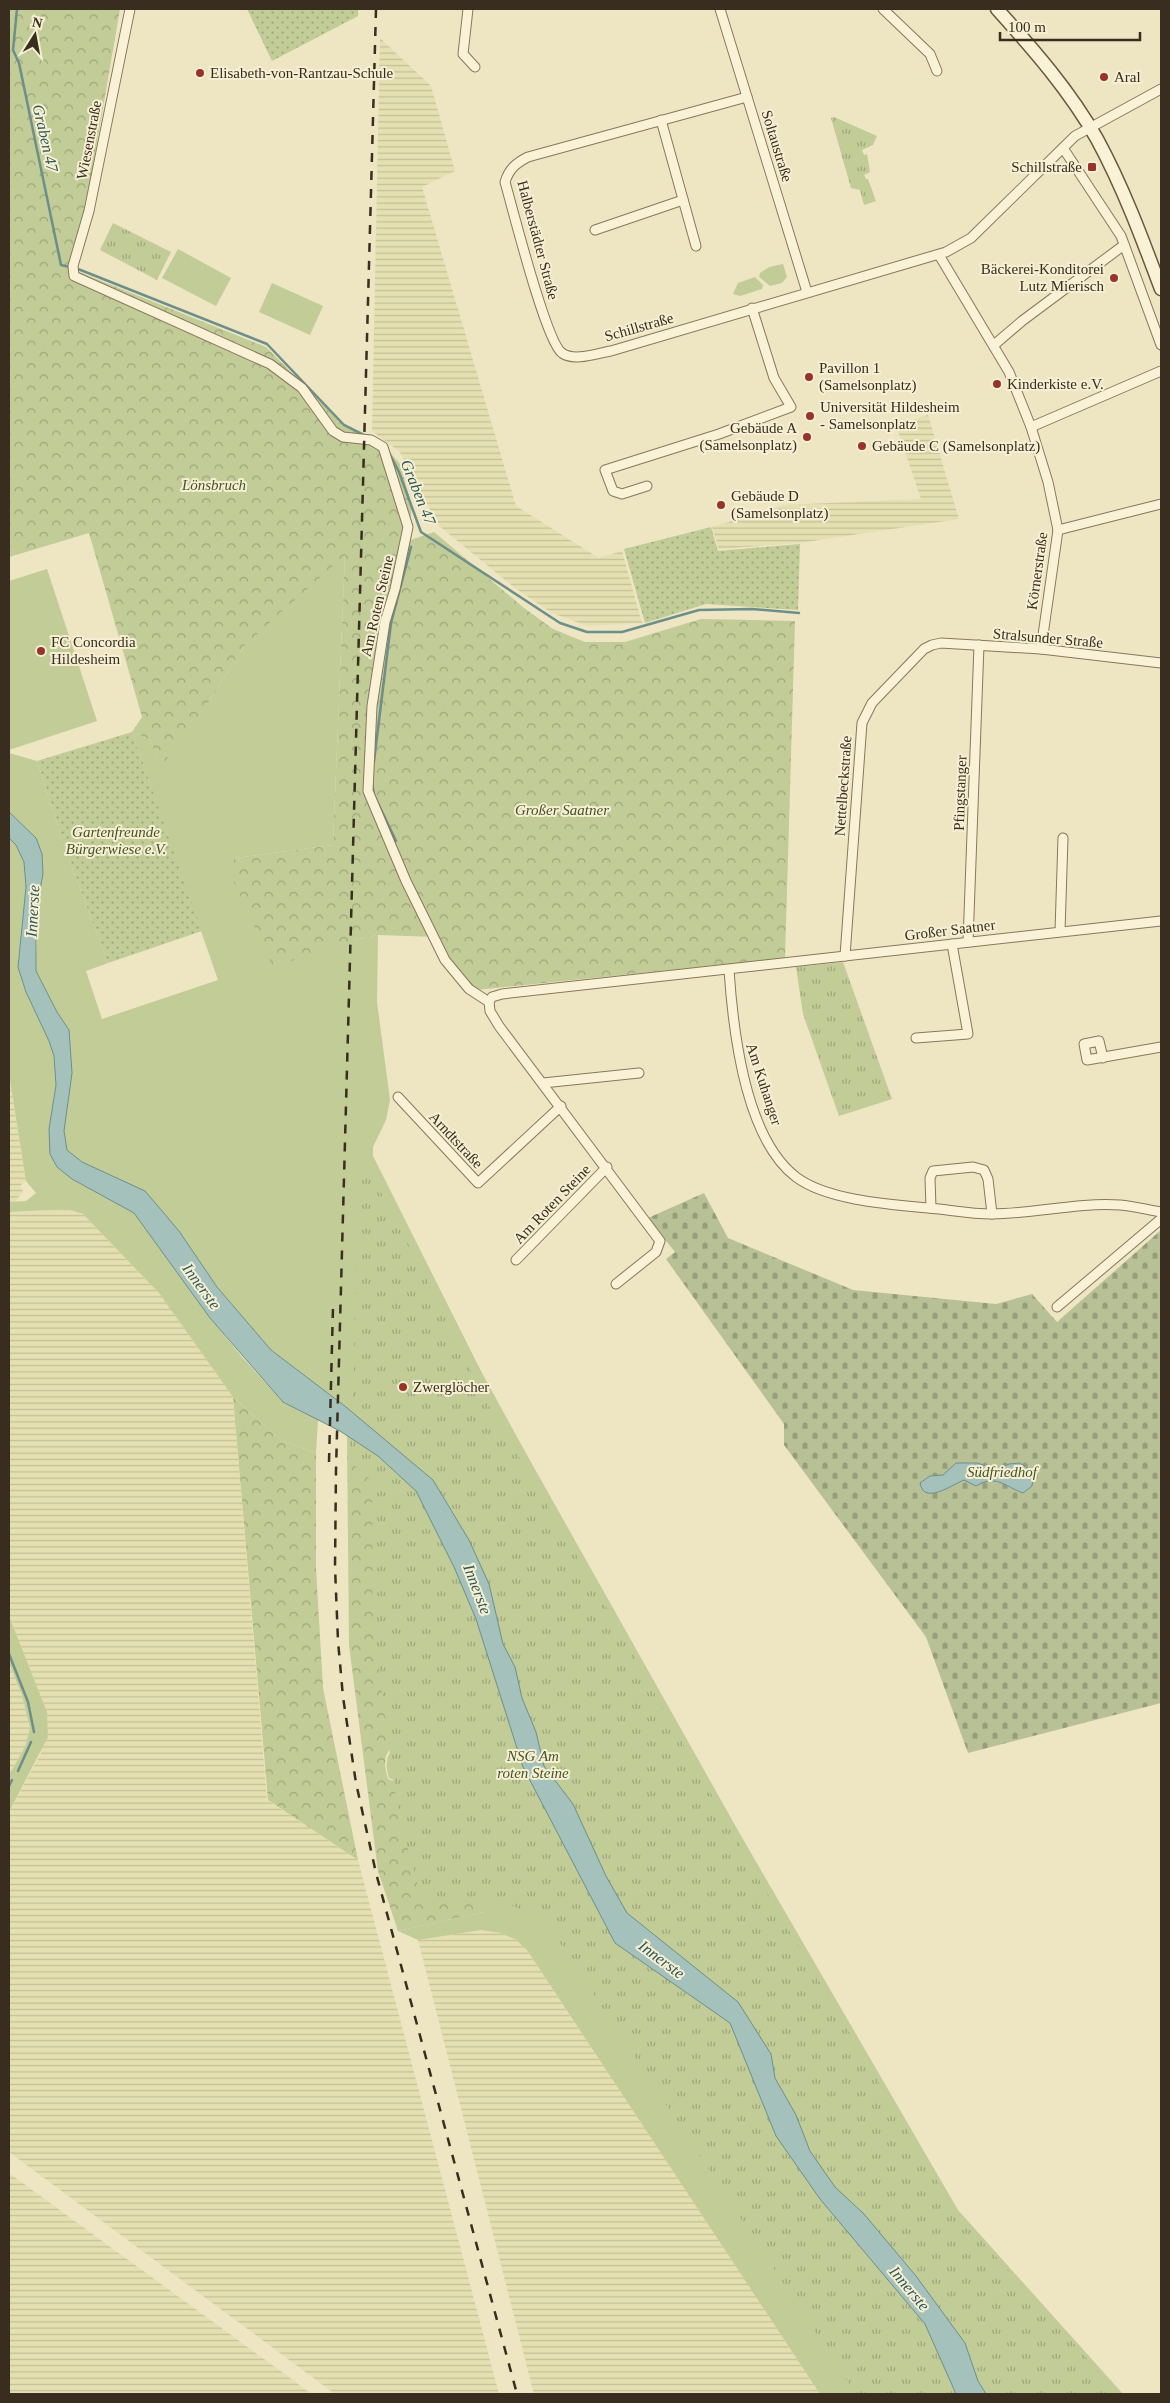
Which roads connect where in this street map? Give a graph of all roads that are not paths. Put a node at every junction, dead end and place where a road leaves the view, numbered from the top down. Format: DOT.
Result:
graph roads {
  1 [pos="130,9"];
  2 [pos="468,9"];
  3 [pos="720,9"];
  4 [pos="883,9"];
  5 [pos="996,9"];
  6 [pos="475,67"];
  7 [pos="937,71"];
  8 [pos="1161,89"];
  9 [pos="748,97"];
  10 [pos="661,120"];
  11 [pos="1089,127"];
  12 [pos="1063,148"];
  13 [pos="683,200"];
  14 [pos="595,230"];
  15 [pos="1124,245"];
  16 [pos="696,246"];
  17 [pos="939,255"];
  18 [pos="74,276"];
  19 [pos="1161,290"];
  20 [pos="807,292"];
  21 [pos="752,308"];
  22 [pos="994,345"];
  23 [pos="1161,345"];
  24 [pos="563,354"];
  25 [pos="1161,371"];
  26 [pos="1031,427"];
  27 [pos="647,486"];
  28 [pos="1161,504"];
  29 [pos="1058,530"];
  30 [pos="932,645"];
  31 [pos="979,645"];
  32 [pos="1041,649"];
  33 [pos="1161,663"];
  34 [pos="1063,838"];
  35 [pos="1161,920"];
  36 [pos="1060,931"];
  37 [pos="968,942"];
  38 [pos="952,944"];
  39 [pos="845,956"];
  40 [pos="729,970"];
  41 [pos="489,1002"];
  42 [pos="916,1038"];
  43 [pos="1161,1048"];
  44 [pos="1103,1058"];
  45 [pos="639,1073"];
  46 [pos="544,1083"];
  47 [pos="398,1097"];
  48 [pos="561,1106"];
  49 [pos="608,1167"];
  50 [pos="931,1208"];
  51 [pos="1161,1212"];
  52 [pos="992,1214"];
  53 [pos="1161,1219"];
  54 [pos="516,1260"];
  55 [pos="616,1284"];
  56 [pos="1057,1307"];
  1 -- 18 [label="street, Wiesenstraße"];
  2 -- 6 [label="street"];
  3 -- 9 [label="street, Soltaustraße"];
  4 -- 7 [label="street"];
  5 -- 11 [label="main road"];
  8 -- 11 [label="street"];
  9 -- 10 [label="street, Halberstädter Straße"];
  9 -- 20 [label="street, Soltaustraße"];
  10 -- 13 [label="street"];
  10 -- 24 [label="street, Halberstädter Straße"];
  11 -- 12 [label="street"];
  11 -- 19 [label="main road"];
  12 -- 15 [label="street"];
  12 -- 17 [label="street"];
  13 -- 14 [label="street"];
  13 -- 16 [label="street"];
  15 -- 22 [label="street"];
  15 -- 23 [label="street"];
  17 -- 20 [label="street"];
  17 -- 22 [label="street, Körnerstraße"];
  18 -- 41 [label="street, Am Roten Steine"];
  20 -- 21 [label="street, Schillstraße"];
  21 -- 24 [label="street, Schillstraße"];
  21 -- 27 [label="street"];
  22 -- 26 [label="street, Körnerstraße"];
  25 -- 26 [label="street"];
  26 -- 29 [label="street, Körnerstraße"];
  28 -- 29 [label="street"];
  29 -- 32 [label="street, Körnerstraße"];
  30 -- 31 [label="street, Stralsunder Straße"];
  30 -- 39 [label="street, Nettelbeckstraße"];
  31 -- 32 [label="street, Stralsunder Straße"];
  31 -- 37 [label="street, Pfingstanger"];
  32 -- 33 [label="street, Stralsunder Straße"];
  34 -- 36 [label="street"];
  35 -- 36 [label="street, Großer Saatner"];
  36 -- 37 [label="street, Großer Saatner"];
  37 -- 38 [label="street, Großer Saatner"];
  38 -- 39 [label="street, Großer Saatner"];
  38 -- 42 [label="street"];
  39 -- 40 [label="street, Großer Saatner"];
  40 -- 41 [label="street, Großer Saatner"];
  40 -- 50 [label="street, Am Kuhanger"];
  41 -- 46 [label="street, Am Roten Steine"];
  43 -- 44 [label="street"];
  45 -- 46 [label="street"];
  46 -- 48 [label="street, Am Roten Steine"];
  47 -- 48 [label="street, Arndtstraße"];
  48 -- 49 [label="street, Am Roten Steine"];
  49 -- 54 [label="street, Am Roten Steine"];
  49 -- 55 [label="street, Am Roten Steine"];
  50 -- 52 [label="street, Am Kuhanger"];
  50 -- 52 [label="street"];
  51 -- 52 [label="street, Am Kuhanger"];
  53 -- 56 [label="street"];
}
